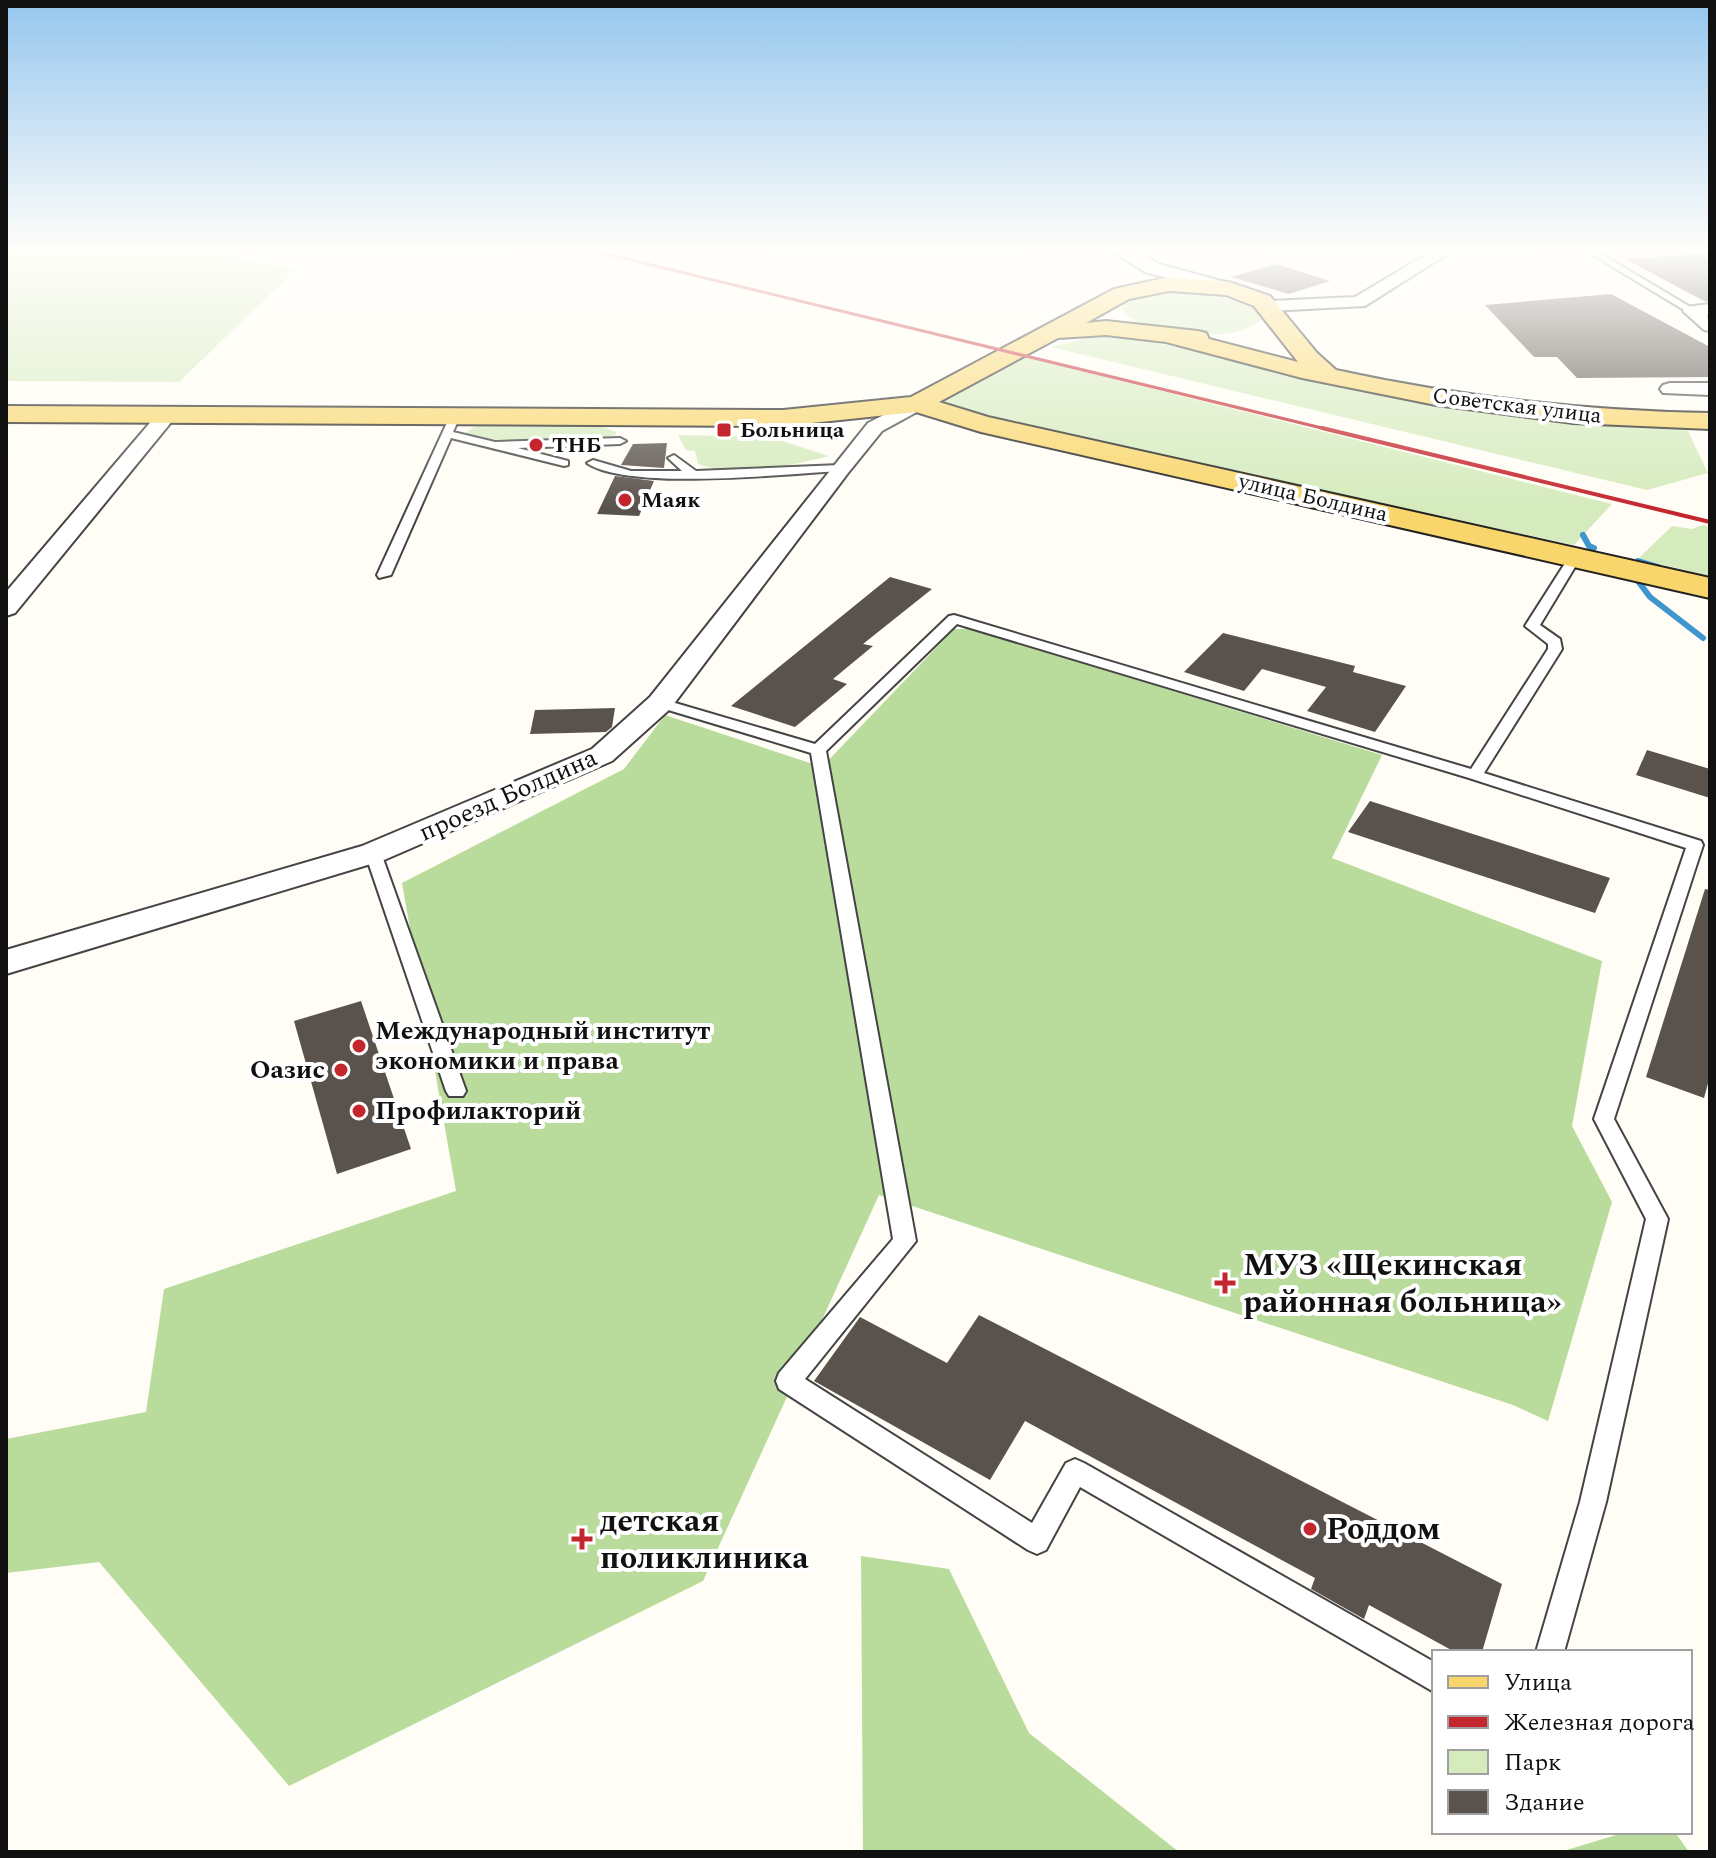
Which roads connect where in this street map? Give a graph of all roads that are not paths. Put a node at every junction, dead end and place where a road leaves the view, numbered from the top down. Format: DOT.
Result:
graph roads {
  1 [pos="1047,336"];
  2 [pos="1051,336"];
  3 [pos="1168,336"];
  4 [pos="1185,336"];
  5 [pos="1233,336"];
  6 [pos="1291,336"];
  7 [pos="1043,338"];
  8 [pos="1327,375"];
  9 [pos="1670,389"];
  10 [pos="1710,389"];
  11 [pos="917,404"];
  12 [pos="6,414"];
  13 [pos="640,417"];
  14 [pos="1710,421"];
  15 [pos="161,422"];
  16 [pos="451,425"];
  17 [pos="620,441"];
  18 [pos="491,446"];
  19 [pos="674,458"];
  20 [pos="565,459"];
  21 [pos="840,468"];
  22 [pos="694,475"];
  23 [pos="1575,557"];
  24 [pos="384,575"];
  25 [pos="1710,588"];
  26 [pos="6,608"];
  27 [pos="660,703"];
  28 [pos="818,750"];
  29 [pos="1475,775"];
  30 [pos="1702,847"];
  31 [pos="373,853"];
  32 [pos="6,962"];
  33 [pos="456,1091"];
  34 [pos="1551,1650"];
  35 [pos="1432,1677"];
  1 -- 7 [label="main road"];
  2 -- 7 [label="main road"];
  3 -- 8 [label="main road, Советская улица"];
  4 -- 5 [label="main road"];
  6 -- 8 [label="main road"];
  7 -- 11 [label="main road"];
  8 -- 14 [label="main road, Советская улица"];
  9 -- 10 [label="street"];
  11 -- 13 [label="main road"];
  11 -- 21 [label="street, проезд Болдина"];
  11 -- 23 [label="main road, улица Болдина"];
  12 -- 16 [label="main road"];
  13 -- 16 [label="main road"];
  13 -- 17 [label="lane"];
  15 -- 26 [label="street"];
  16 -- 18 [label="lane"];
  16 -- 24 [label="lane"];
  17 -- 18 [label="lane"];
  17 -- 22 [label="lane"];
  18 -- 20 [label="lane"];
  19 -- 22 [label="lane"];
  21 -- 22 [label="lane"];
  21 -- 27 [label="street, проезд Болдина"];
  23 -- 25 [label="main road, улица Болдина"];
  23 -- 29 [label="lane"];
  27 -- 28 [label="lane"];
  27 -- 31 [label="street, проезд Болдина"];
  28 -- 29 [label="lane"];
  28 -- 35 [label="lane"];
  29 -- 30 [label="lane"];
  30 -- 34 [label="lane"];
  31 -- 32 [label="street, проезд Болдина"];
  31 -- 33 [label="lane"];
}
